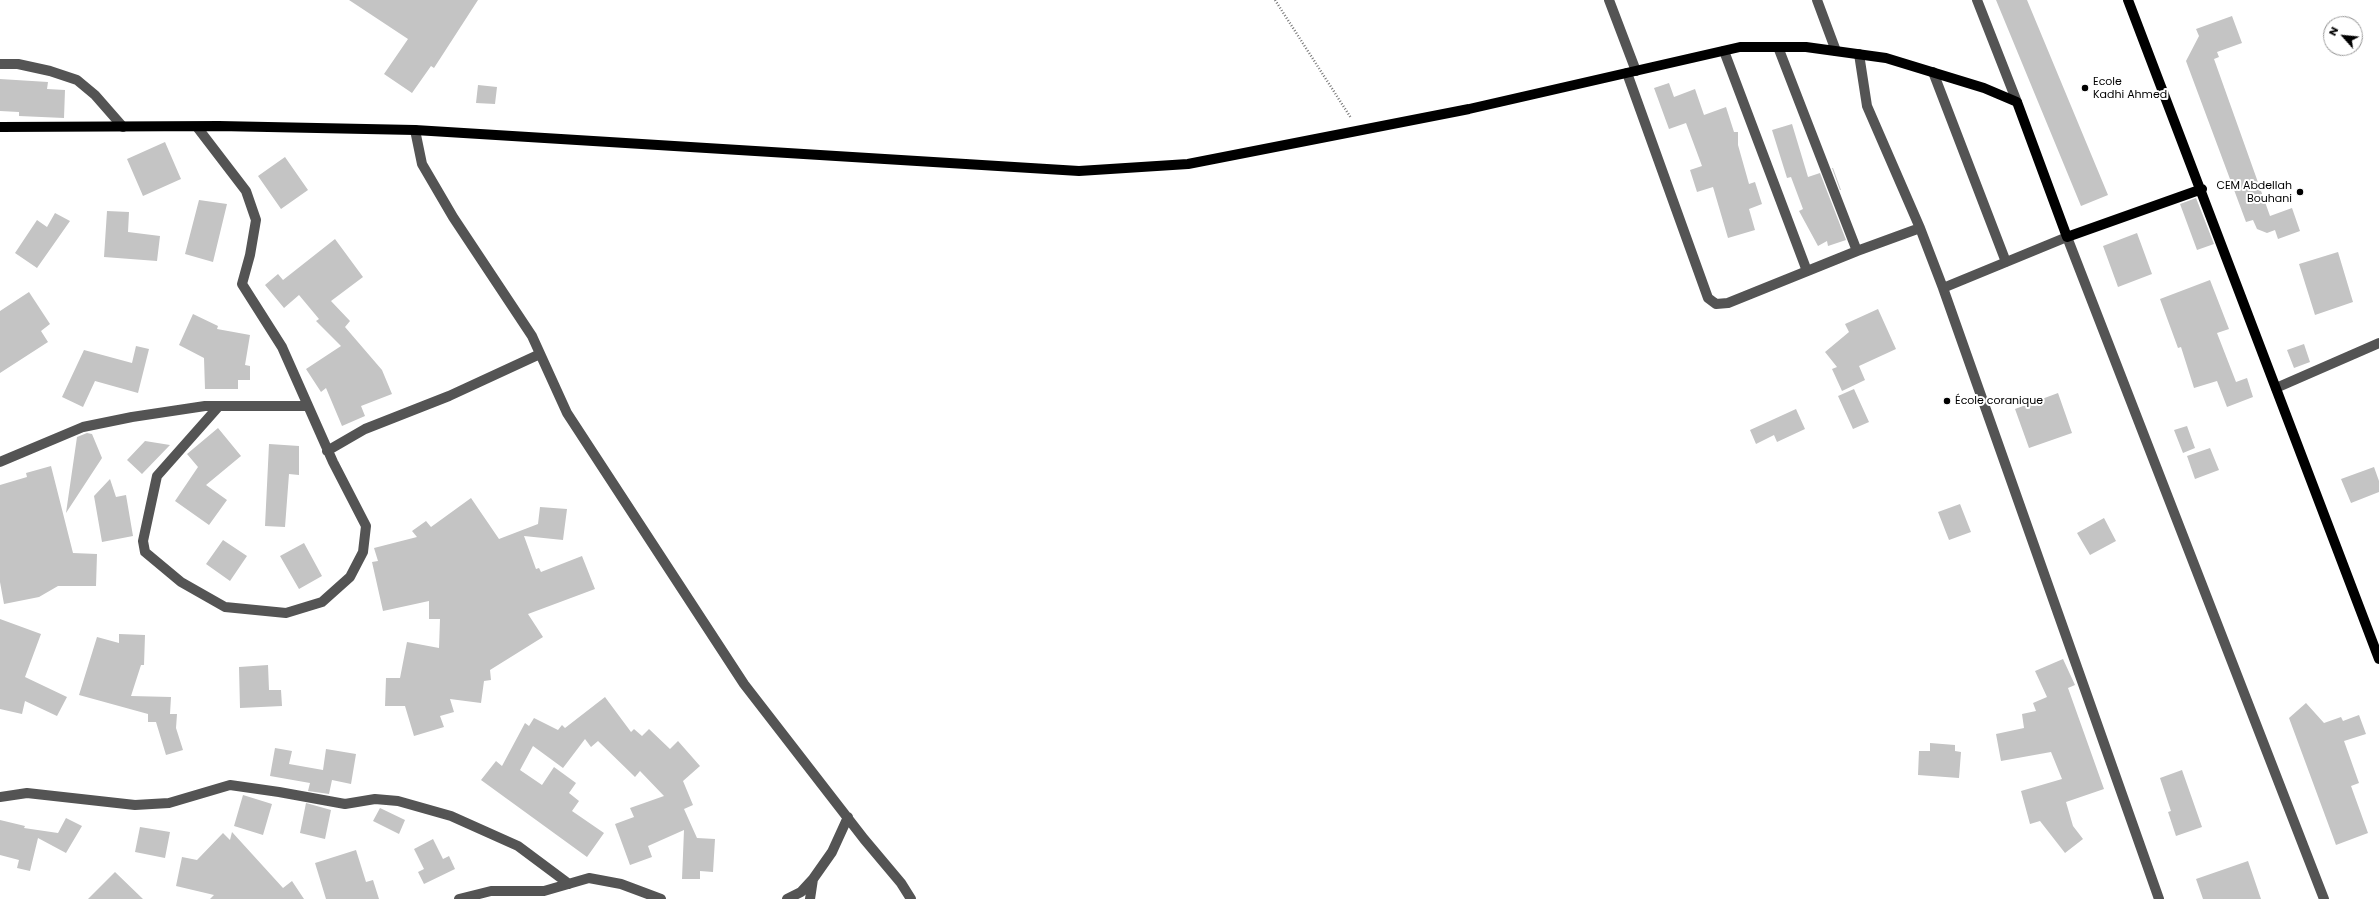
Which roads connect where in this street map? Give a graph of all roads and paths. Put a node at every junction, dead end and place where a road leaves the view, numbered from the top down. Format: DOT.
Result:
graph roads {
  1 [pos="1276,0"];
  2 [pos="1609,0"];
  3 [pos="1817,0"];
  4 [pos="1977,0"];
  5 [pos="2128,0"];
  6 [pos="1778,47"];
  7 [pos="1724,51"];
  8 [pos="1836,51"];
  9 [pos="1859,54"];
  10 [pos="0,64"];
  11 [pos="1631,72"];
  12 [pos="1933,72"];
  13 [pos="2017,102"];
  14 [pos="0,127"];
  15 [pos="123,127"];
  16 [pos="197,127"];
  17 [pos="415,130"];
  18 [pos="1358,131"];
  19 [pos="2202,189"];
  20 [pos="1920,228"];
  21 [pos="2067,237"];
  22 [pos="1857,251"];
  23 [pos="2006,262"];
  24 [pos="1807,271"];
  25 [pos="1943,288"];
  26 [pos="2379,343"];
  27 [pos="540,354"];
  28 [pos="2276,388"];
  29 [pos="219,406"];
  30 [pos="307,406"];
  31 [pos="327,450"];
  32 [pos="0,462"];
  33 [pos="2379,659"];
  34 [pos="0,797"];
  35 [pos="848,817"];
  36 [pos="813,879"];
  37 [pos="570,884"];
  38 [pos="460,899"];
  39 [pos="661,899"];
  40 [pos="787,899"];
  41 [pos="810,899"];
  42 [pos="911,899"];
  43 [pos="2159,899"];
  44 [pos="2324,899"];
  1 -- 18 [label="path"];
  2 -- 11 [label="street"];
  3 -- 8 [label="street"];
  4 -- 13 [label="street"];
  5 -- 19 [label="main road"];
  6 -- 7 [label="main road"];
  6 -- 8 [label="main road"];
  6 -- 22 [label="street"];
  7 -- 11 [label="main road"];
  7 -- 24 [label="street"];
  8 -- 9 [label="main road"];
  9 -- 12 [label="main road"];
  9 -- 20 [label="street"];
  10 -- 15 [label="street"];
  11 -- 18 [label="main road"];
  11 -- 24 [label="street"];
  12 -- 13 [label="main road"];
  12 -- 23 [label="street"];
  13 -- 21 [label="main road"];
  14 -- 15 [label="main road"];
  15 -- 16 [label="main road"];
  16 -- 17 [label="main road"];
  16 -- 30 [label="street"];
  17 -- 18 [label="main road"];
  17 -- 27 [label="street"];
  19 -- 21 [label="main road"];
  19 -- 28 [label="main road"];
  20 -- 22 [label="street"];
  20 -- 25 [label="street"];
  21 -- 23 [label="street"];
  21 -- 44 [label="street"];
  22 -- 24 [label="street"];
  23 -- 25 [label="street"];
  25 -- 43 [label="street"];
  26 -- 28 [label="street"];
  27 -- 31 [label="street"];
  27 -- 35 [label="street"];
  28 -- 33 [label="main road"];
  29 -- 30 [label="street"];
  29 -- 31 [label="street"];
  29 -- 32 [label="street"];
  30 -- 31 [label="street"];
  34 -- 37 [label="street"];
  35 -- 36 [label="street"];
  35 -- 42 [label="street"];
  36 -- 40 [label="street"];
  36 -- 41 [label="street"];
  37 -- 38 [label="street"];
  37 -- 39 [label="street"];
}
